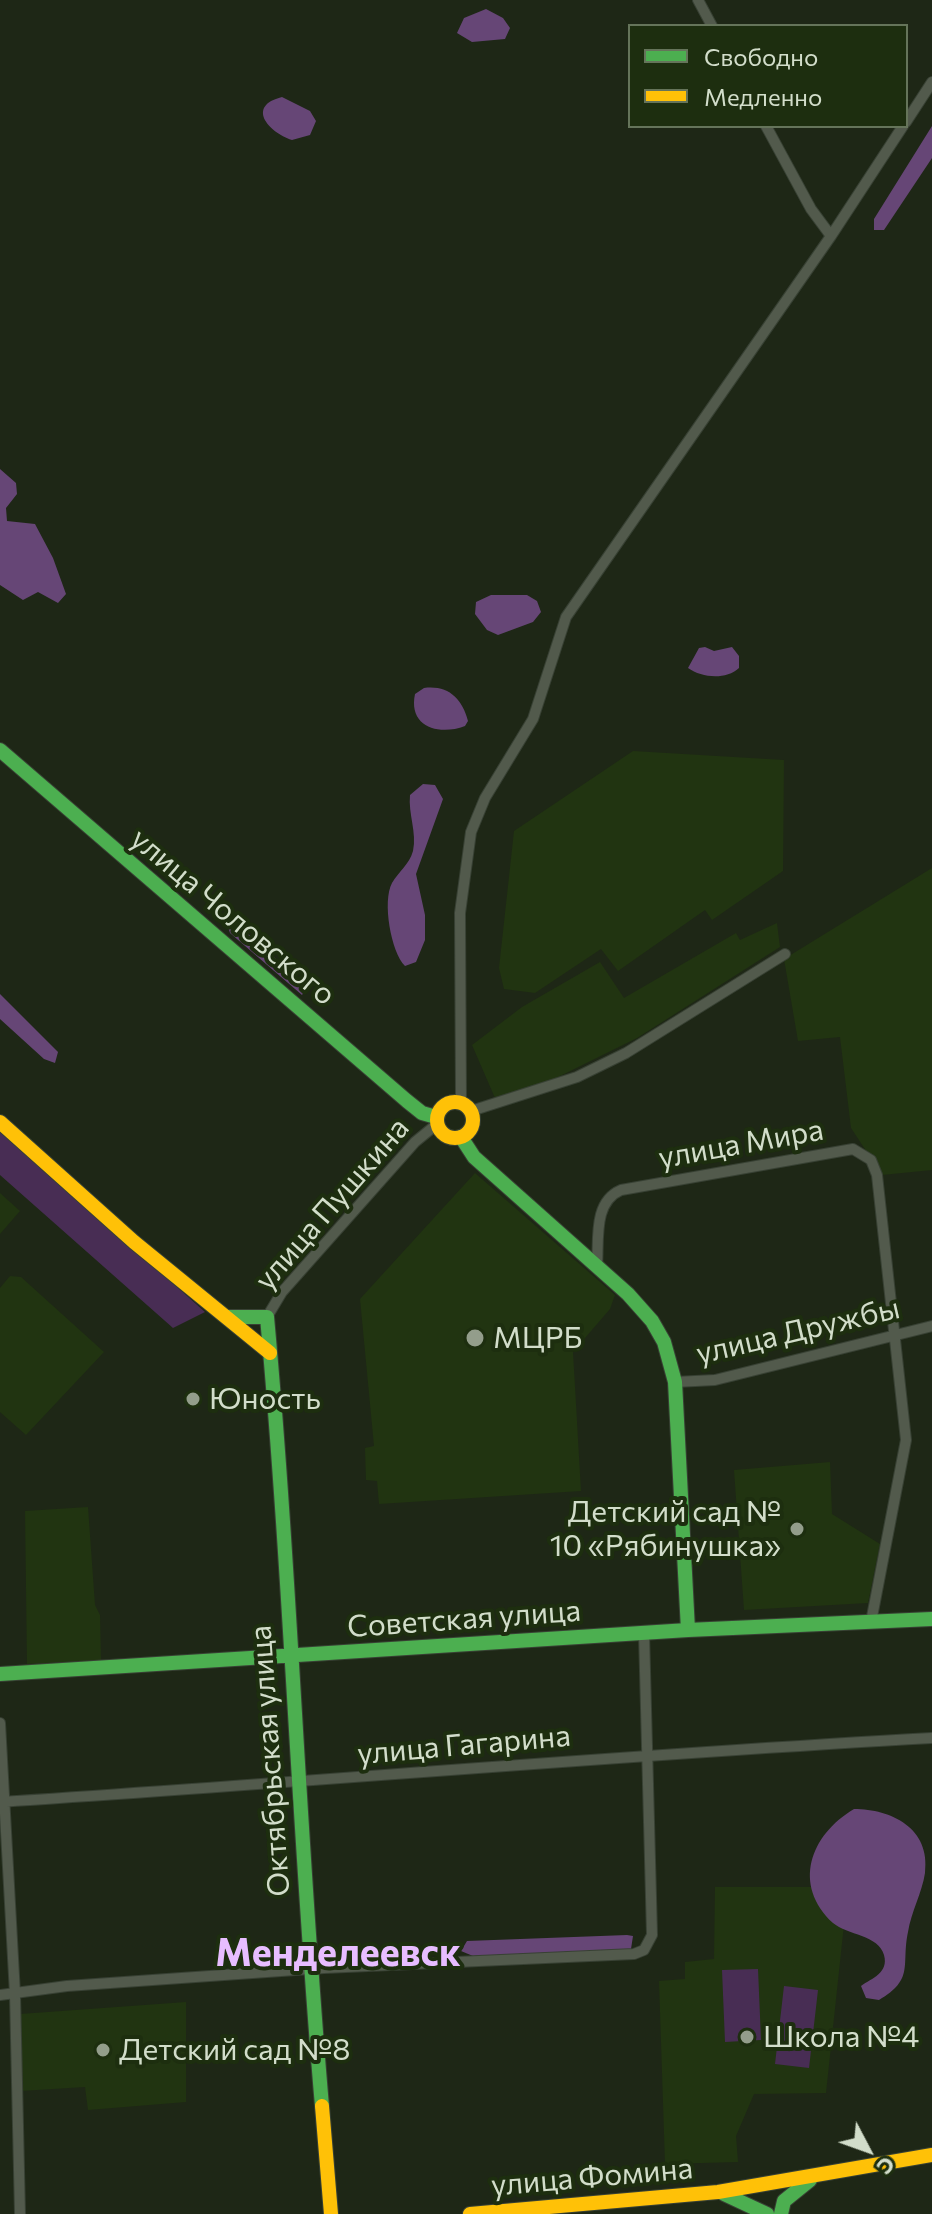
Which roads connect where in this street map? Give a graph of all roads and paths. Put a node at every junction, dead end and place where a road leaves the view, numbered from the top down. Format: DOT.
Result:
graph roads {
  1 [pos="698,0"];
  2 [pos="711,24"];
  3 [pos="932,82"];
  4 [pos="908,118"];
  5 [pos="767,128"];
  6 [pos="901,128"];
  7 [pos="831,236"];
  8 [pos="0,751"];
  9 [pos="785,954"];
  10 [pos="466,1107"];
  11 [pos="436,1120"];
  12 [pos="0,1122"];
  13 [pos="461,1137"];
  14 [pos="597,1266"];
  15 [pos="228,1317"];
  16 [pos="267,1317"];
  17 [pos="932,1326"];
  18 [pos="894,1334"];
  19 [pos="270,1353"];
  20 [pos="675,1382"];
  21 [pos="932,1619"];
  22 [pos="871,1622"];
  23 [pos="688,1630"];
  24 [pos="644,1633"];
  25 [pos="289,1655"];
  26 [pos="0,1674"];
  27 [pos="0,1723"];
  28 [pos="932,1738"];
  29 [pos="649,1753"];
  30 [pos="299,1782"];
  31 [pos="2,1802"];
  32 [pos="310,1970"];
  33 [pos="15,1994"];
  34 [pos="0,1995"];
  35 [pos="932,2155"];
  36 [pos="815,2176"];
  37 [pos="718,2192"];
  38 [pos="20,2214"];
  39 [pos="331,2214"];
  40 [pos="470,2214"];
  41 [pos="767,2214"];
  42 [pos="781,2214"];
  1 -- 2 [label="street"];
  3 -- 4 [label="street"];
  5 -- 7 [label="street"];
  6 -- 7 [label="street"];
  7 -- 10 [label="street"];
  8 -- 11 [label="street, улица Чоловского"];
  9 -- 10 [label="street"];
  10 -- 11 [label="street"];
  10 -- 13 [label="street"];
  11 -- 13 [label="street"];
  11 -- 16 [label="street, улица Пушкина"];
  12 -- 15 [label="street"];
  13 -- 14 [label="street"];
  14 -- 18 [label="street, улица Мира"];
  14 -- 20 [label="street"];
  15 -- 16 [label="street"];
  15 -- 19 [label="street"];
  16 -- 19 [label="street, Октябрьская улица"];
  17 -- 18 [label="street, улица Дружбы"];
  18 -- 20 [label="street, улица Дружбы"];
  18 -- 22 [label="street"];
  19 -- 25 [label="street, Октябрьская улица"];
  20 -- 23 [label="street"];
  21 -- 22 [label="street, Советская улица"];
  22 -- 23 [label="street, Советская улица"];
  23 -- 24 [label="street, Советская улица"];
  24 -- 25 [label="street, Советская улица"];
  24 -- 29 [label="street"];
  25 -- 26 [label="street, Советская улица"];
  25 -- 30 [label="street, Октябрьская улица"];
  27 -- 31 [label="street"];
  28 -- 29 [label="street, улица Гагарина"];
  29 -- 30 [label="street, улица Гагарина"];
  29 -- 32 [label="street"];
  30 -- 31 [label="street, улица Гагарина"];
  30 -- 32 [label="street, Октябрьская улица"];
  31 -- 33 [label="street"];
  32 -- 33 [label="street"];
  32 -- 39 [label="street, Октябрьская улица"];
  33 -- 34 [label="street"];
  33 -- 38 [label="street"];
  35 -- 36 [label="street, улица Фомина"];
  36 -- 37 [label="street, улица Фомина"];
  36 -- 42 [label="street"];
  37 -- 40 [label="street, улица Фомина"];
  37 -- 41 [label="street"];
}
